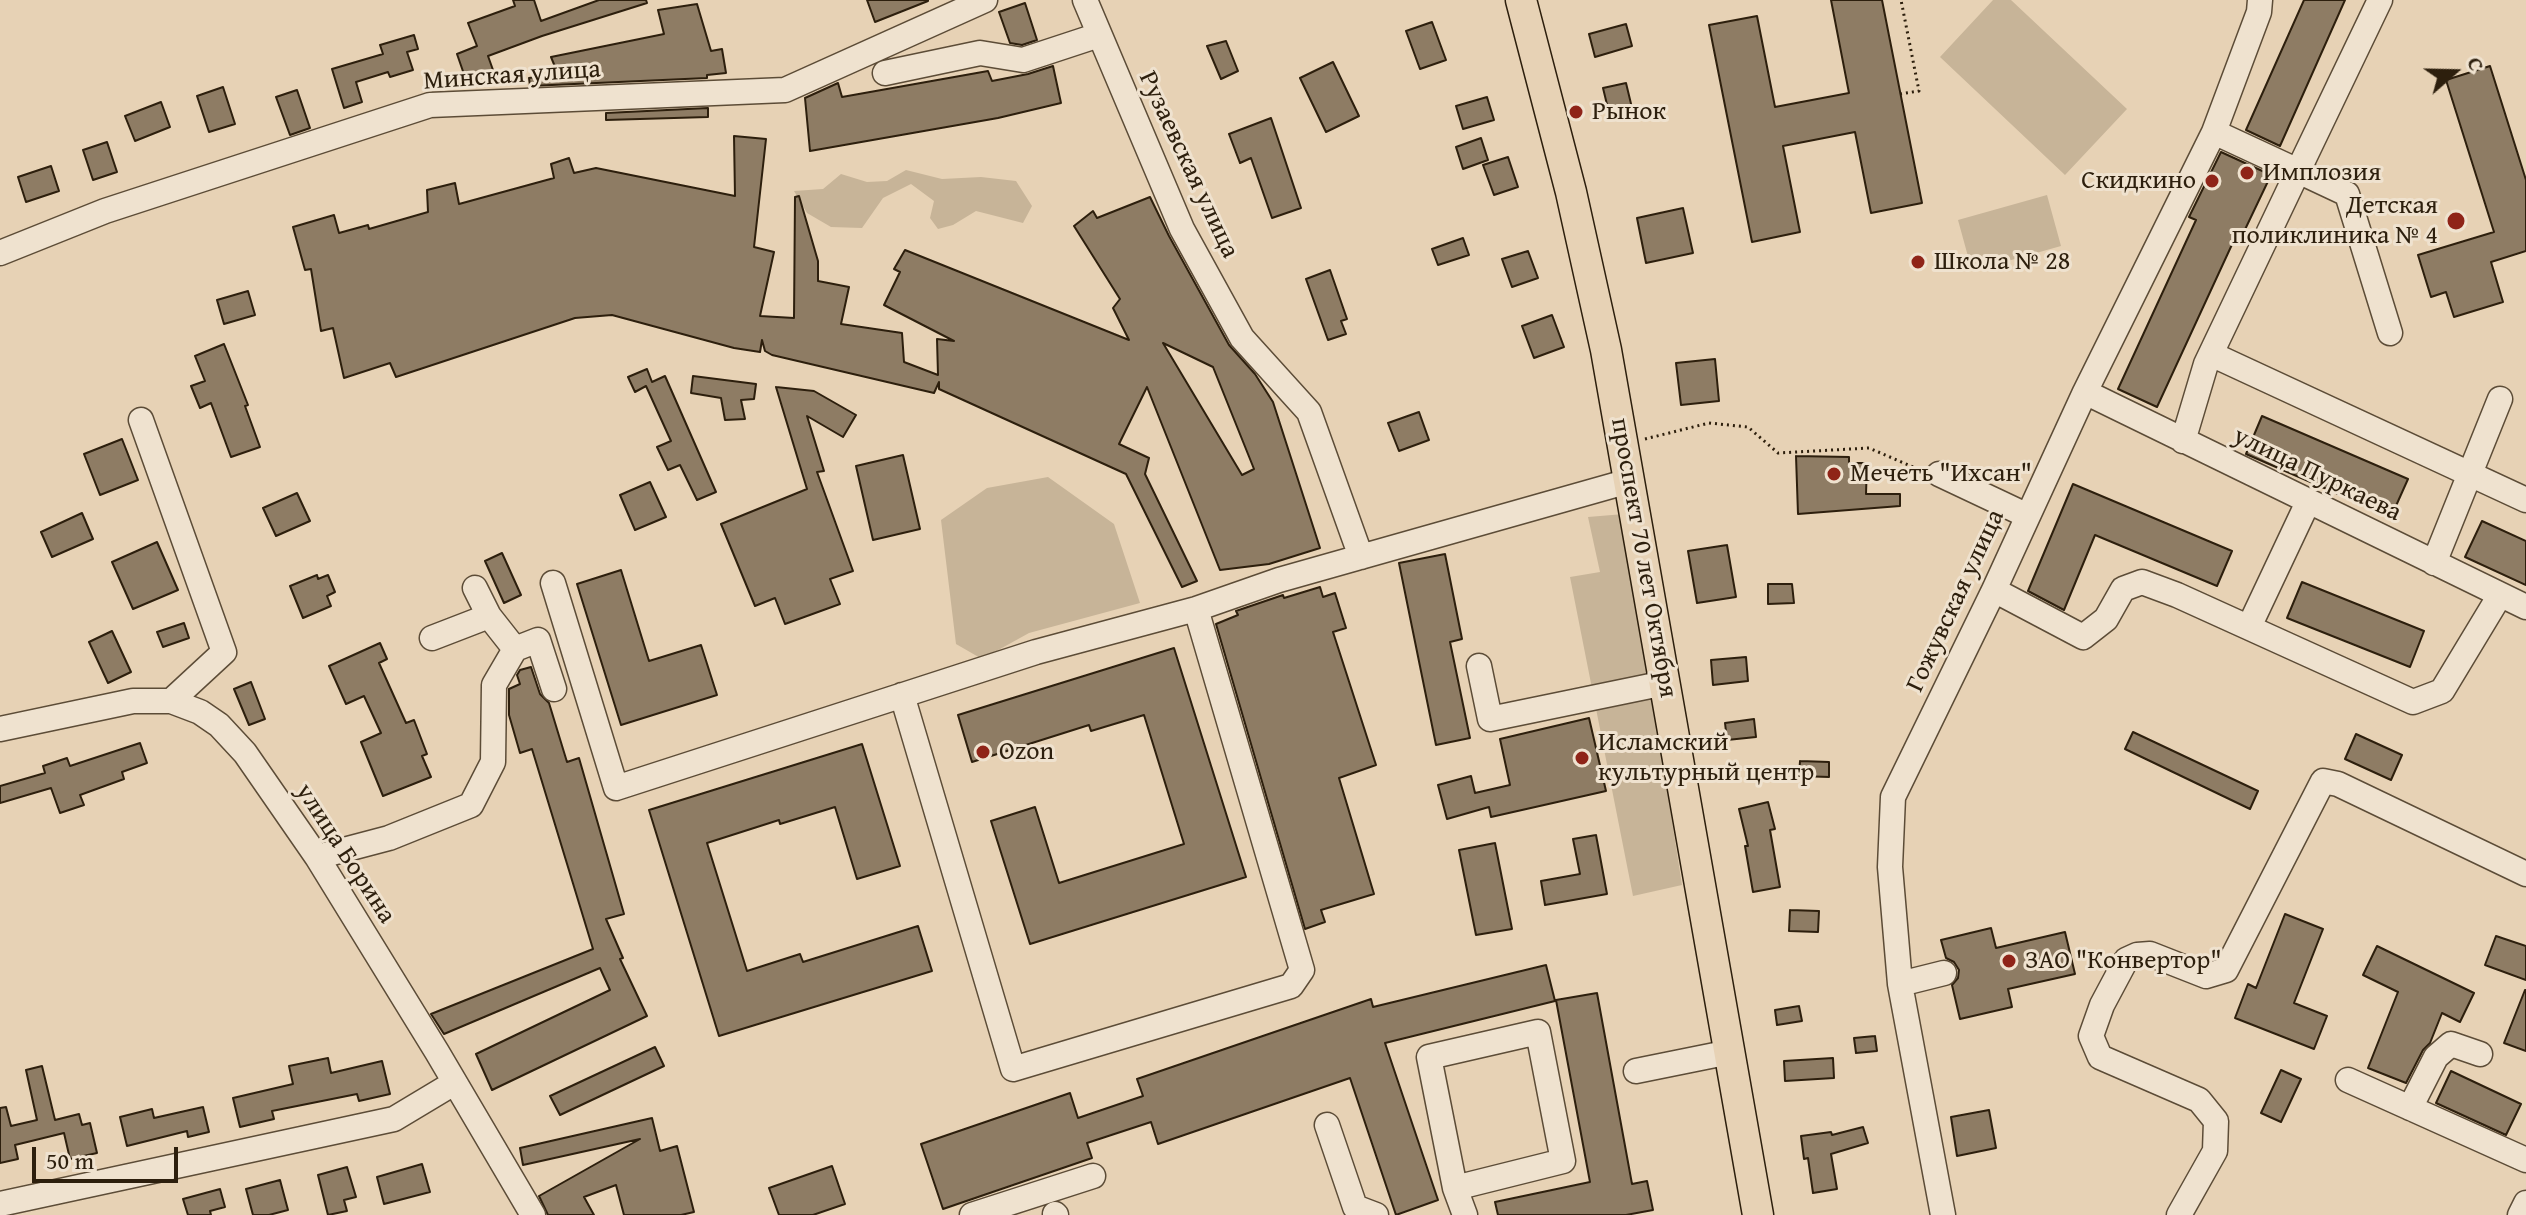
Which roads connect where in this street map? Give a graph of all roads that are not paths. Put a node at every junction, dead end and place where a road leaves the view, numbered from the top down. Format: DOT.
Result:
graph roads {
  1 [pos="985,0"];
  2 [pos="1085,0"];
  3 [pos="1521,0"];
  4 [pos="2260,0"];
  5 [pos="2380,0"];
  6 [pos="1099,35"];
  7 [pos="885,73"];
  8 [pos="2214,132"];
  9 [pos="2298,171"];
  10 [pos="0,253"];
  11 [pos="2390,333"];
  12 [pos="2211,354"];
  13 [pos="2085,392"];
  14 [pos="2500,399"];
  15 [pos="141,420"];
  16 [pos="2183,441"];
  17 [pos="2470,473"];
  18 [pos="1939,474"];
  19 [pos="1629,481"];
  20 [pos="2526,500"];
  21 [pos="2308,502"];
  22 [pos="2028,516"];
  23 [pos="1361,557"];
  24 [pos="2434,563"];
  25 [pos="553,583"];
  26 [pos="475,588"];
  27 [pos="1994,590"];
  28 [pos="2500,595"];
  29 [pos="2526,607"];
  30 [pos="1196,609"];
  31 [pos="489,616"];
  32 [pos="2249,627"];
  33 [pos="432,638"];
  34 [pos="515,649"];
  35 [pos="1479,666"];
  36 [pos="1665,683"];
  37 [pos="554,689"];
  38 [pos="902,695"];
  39 [pos="171,701"];
  40 [pos="0,729"];
  41 [pos="317,857"];
  42 [pos="2526,874"];
  43 [pos="1944,973"];
  44 [pos="1900,984"];
  45 [pos="1730,1052"];
  46 [pos="2480,1054"];
  47 [pos="1636,1071"];
  48 [pos="2348,1080"];
  49 [pos="454,1083"];
  50 [pos="2410,1108"];
  51 [pos="1327,1125"];
  52 [pos="2526,1160"];
  53 [pos="1093,1176"];
  54 [pos="1455,1188"];
  55 [pos="2526,1203"];
  56 [pos="0,1204"];
  57 [pos="533,1215"];
  58 [pos="972,1215"];
  59 [pos="1376,1215"];
  60 [pos="1465,1215"];
  61 [pos="1758,1215"];
  62 [pos="1943,1215"];
  63 [pos="2179,1215"];
  64 [pos="2520,1215"];
  1 -- 10 [label="street, Минская улица"];
  2 -- 6 [label="street, Рузаевская улица"];
  3 -- 19 [label="main road, проспект 70 лет Октября"];
  4 -- 8 [label="street, Гожувская улица"];
  5 -- 9 [label="street"];
  6 -- 7 [label="street"];
  6 -- 23 [label="street, Рузаевская улица"];
  8 -- 9 [label="street"];
  8 -- 13 [label="street, Гожувская улица"];
  9 -- 11 [label="street"];
  9 -- 12 [label="street"];
  12 -- 16 [label="street"];
  12 -- 17 [label="street"];
  13 -- 16 [label="street, улица Пуркаева"];
  13 -- 22 [label="street, Гожувская улица"];
  14 -- 17 [label="street"];
  15 -- 39 [label="street"];
  16 -- 21 [label="street, улица Пуркаева"];
  17 -- 20 [label="street"];
  17 -- 24 [label="street"];
  18 -- 22 [label="street"];
  19 -- 23 [label="street"];
  19 -- 36 [label="main road, проспект 70 лет Октября"];
  21 -- 24 [label="street, улица Пуркаева"];
  21 -- 32 [label="street"];
  22 -- 27 [label="street, Гожувская улица"];
  23 -- 30 [label="street"];
  24 -- 28 [label="street, улица Пуркаева"];
  25 -- 38 [label="street"];
  26 -- 31 [label="street"];
  27 -- 32 [label="street"];
  27 -- 44 [label="street, Гожувская улица"];
  28 -- 29 [label="street, улица Пуркаева"];
  28 -- 32 [label="street"];
  30 -- 38 [label="street"];
  30 -- 38 [label="street"];
  31 -- 33 [label="street"];
  31 -- 34 [label="street"];
  34 -- 37 [label="street"];
  34 -- 41 [label="street"];
  35 -- 36 [label="street"];
  36 -- 45 [label="main road, проспект 70 лет Октября"];
  39 -- 40 [label="street, улица Борина"];
  39 -- 41 [label="street, улица Борина"];
  41 -- 49 [label="street, улица Борина"];
  42 -- 63 [label="street"];
  43 -- 44 [label="street"];
  44 -- 62 [label="street, Гожувская улица"];
  45 -- 47 [label="street"];
  45 -- 61 [label="main road, проспект 70 лет Октября"];
  46 -- 50 [label="street"];
  48 -- 50 [label="street"];
  49 -- 56 [label="street"];
  49 -- 57 [label="street, улица Борина"];
  50 -- 52 [label="street"];
  51 -- 59 [label="street"];
  53 -- 58 [label="street"];
  54 -- 54 [label="street"];
  54 -- 60 [label="street"];
  55 -- 64 [label="street"];
}
